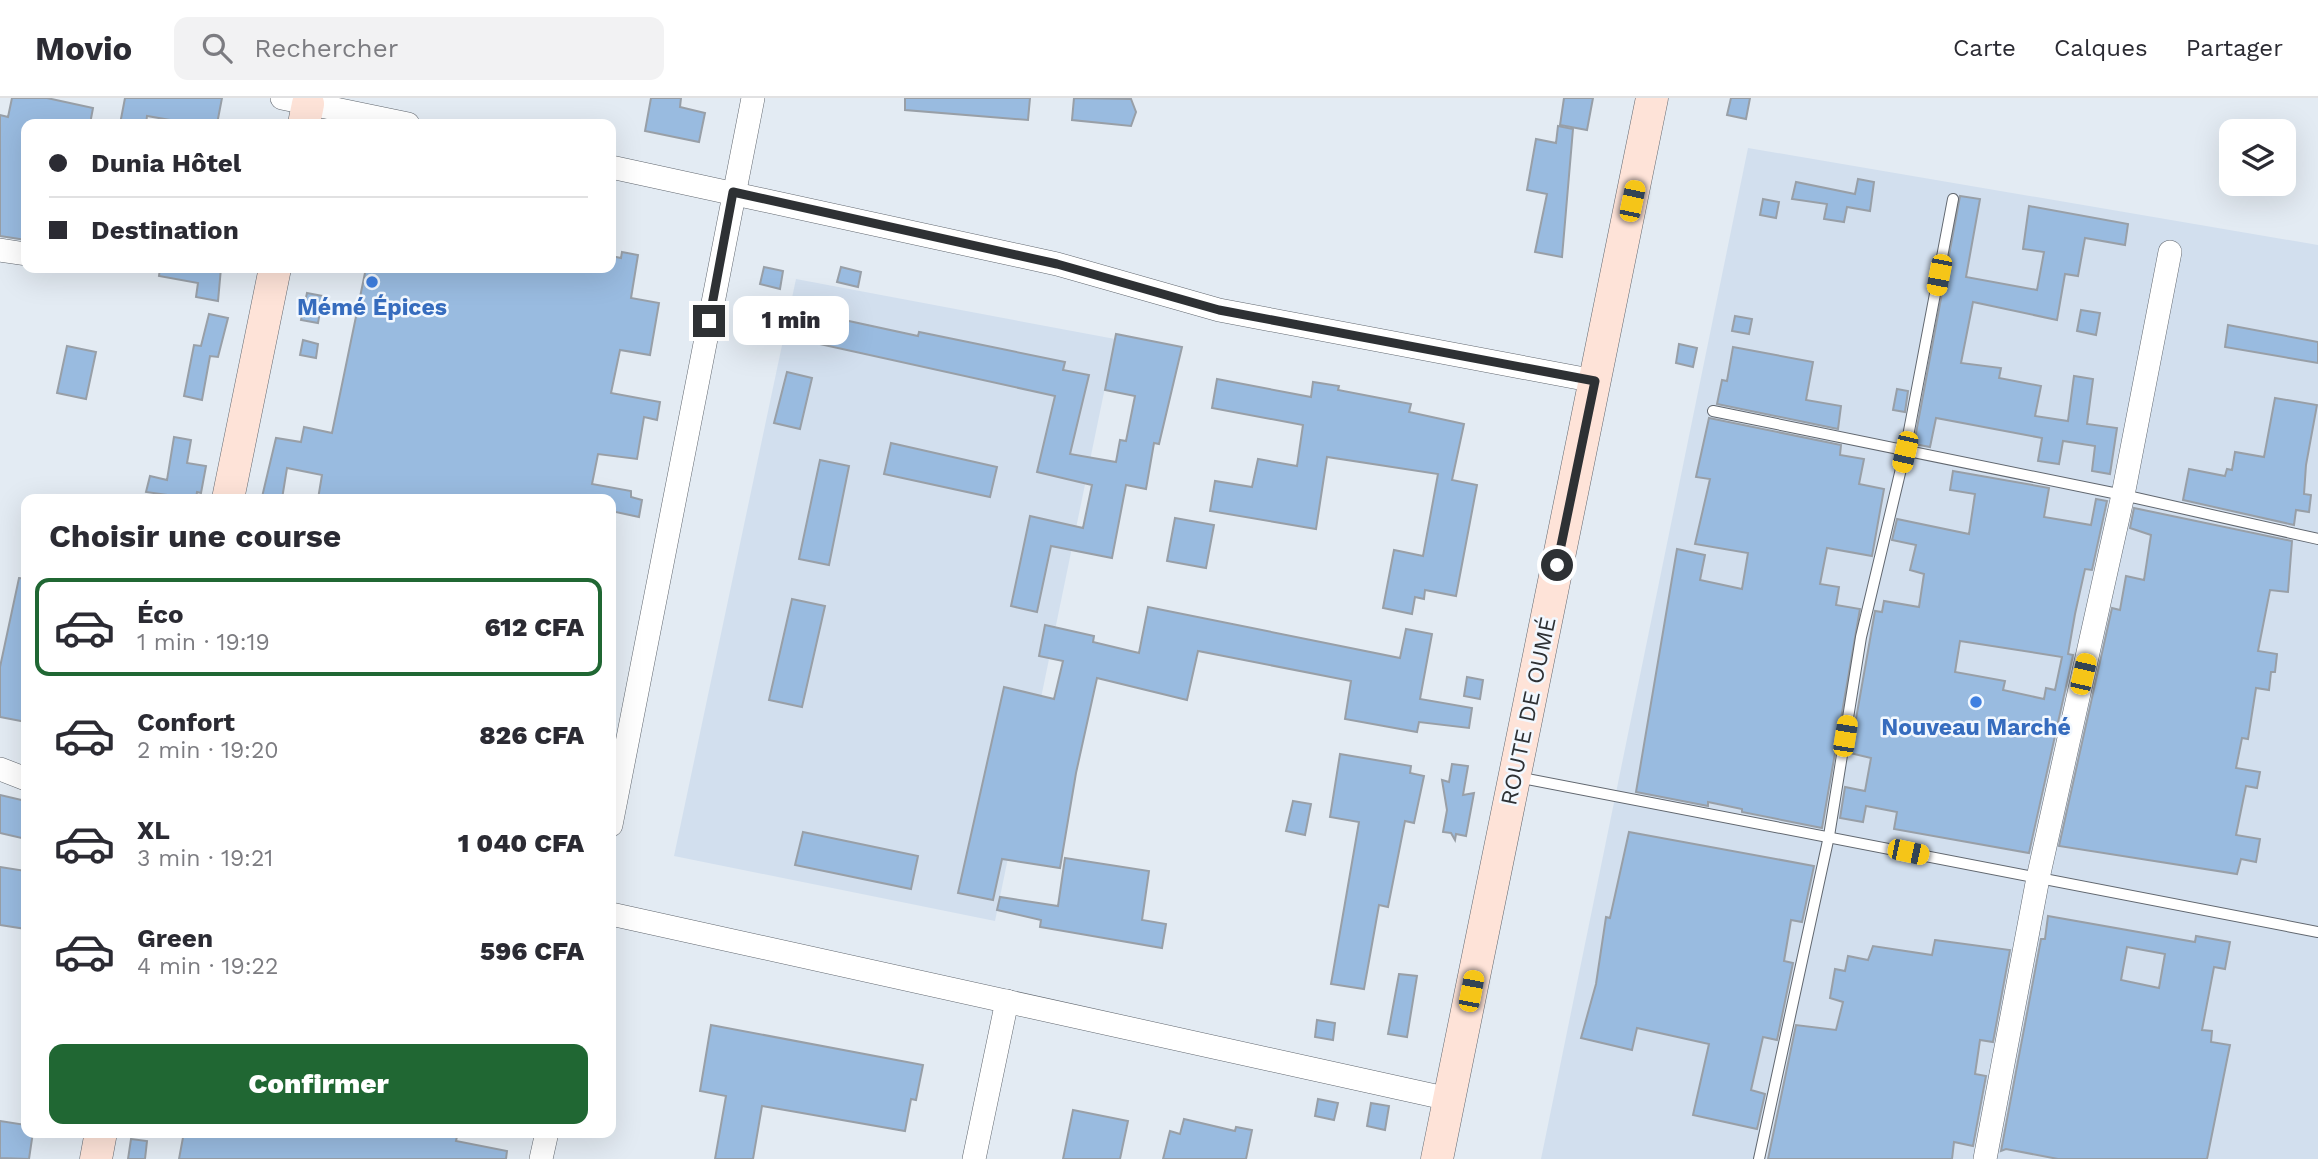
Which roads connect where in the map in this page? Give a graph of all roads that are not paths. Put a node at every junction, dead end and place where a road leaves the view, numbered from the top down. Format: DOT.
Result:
graph roads {
  1 [pos="753,98"];
  2 [pos="1653,98"];
  3 [pos="301,106"];
  4 [pos="378,119"];
  5 [pos="616,167"];
  6 [pos="733,192"];
  7 [pos="1953,200"];
  8 [pos="0,250"];
  9 [pos="2170,251"];
  10 [pos="21,253"];
  11 [pos="274,273"];
  12 [pos="1595,381"];
  13 [pos="1713,411"];
  14 [pos="1905,452"];
  15 [pos="229,494"];
  16 [pos="2123,495"];
  17 [pos="2318,540"];
  18 [pos="0,769"];
  19 [pos="1514,776"];
  20 [pos="21,777"];
  21 [pos="616,800"];
  22 [pos="1829,836"];
  23 [pos="2038,878"];
  24 [pos="616,915"];
  25 [pos="2318,932"];
  26 [pos="1007,1001"];
  27 [pos="1449,1099"];
  28 [pos="100,1138"];
  29 [pos="546,1138"];
  30 [pos="96,1159"];
  31 [pos="541,1159"];
  32 [pos="974,1159"];
  33 [pos="1437,1159"];
  34 [pos="1759,1159"];
  35 [pos="1984,1159"];
  1 -- 6 [label="street"];
  2 -- 12 [label="street, ROUTE DE OUMÉ"];
  3 -- 4 [label="street"];
  5 -- 6 [label="street"];
  6 -- 12 [label="street"];
  6 -- 21 [label="street"];
  7 -- 14 [label="lane"];
  8 -- 10 [label="street"];
  9 -- 16 [label="street"];
  11 -- 15 [label="street"];
  12 -- 19 [label="street, ROUTE DE OUMÉ"];
  13 -- 14 [label="lane"];
  14 -- 16 [label="lane"];
  14 -- 22 [label="lane"];
  16 -- 17 [label="lane"];
  16 -- 23 [label="street"];
  18 -- 20 [label="street"];
  19 -- 22 [label="lane"];
  19 -- 27 [label="street, ROUTE DE OUMÉ"];
  22 -- 23 [label="lane"];
  22 -- 34 [label="lane"];
  23 -- 25 [label="lane"];
  23 -- 35 [label="street"];
  24 -- 26 [label="street"];
  26 -- 27 [label="street"];
  26 -- 32 [label="street"];
  27 -- 33 [label="street, ROUTE DE OUMÉ"];
  28 -- 30 [label="street"];
  29 -- 31 [label="street"];
}
